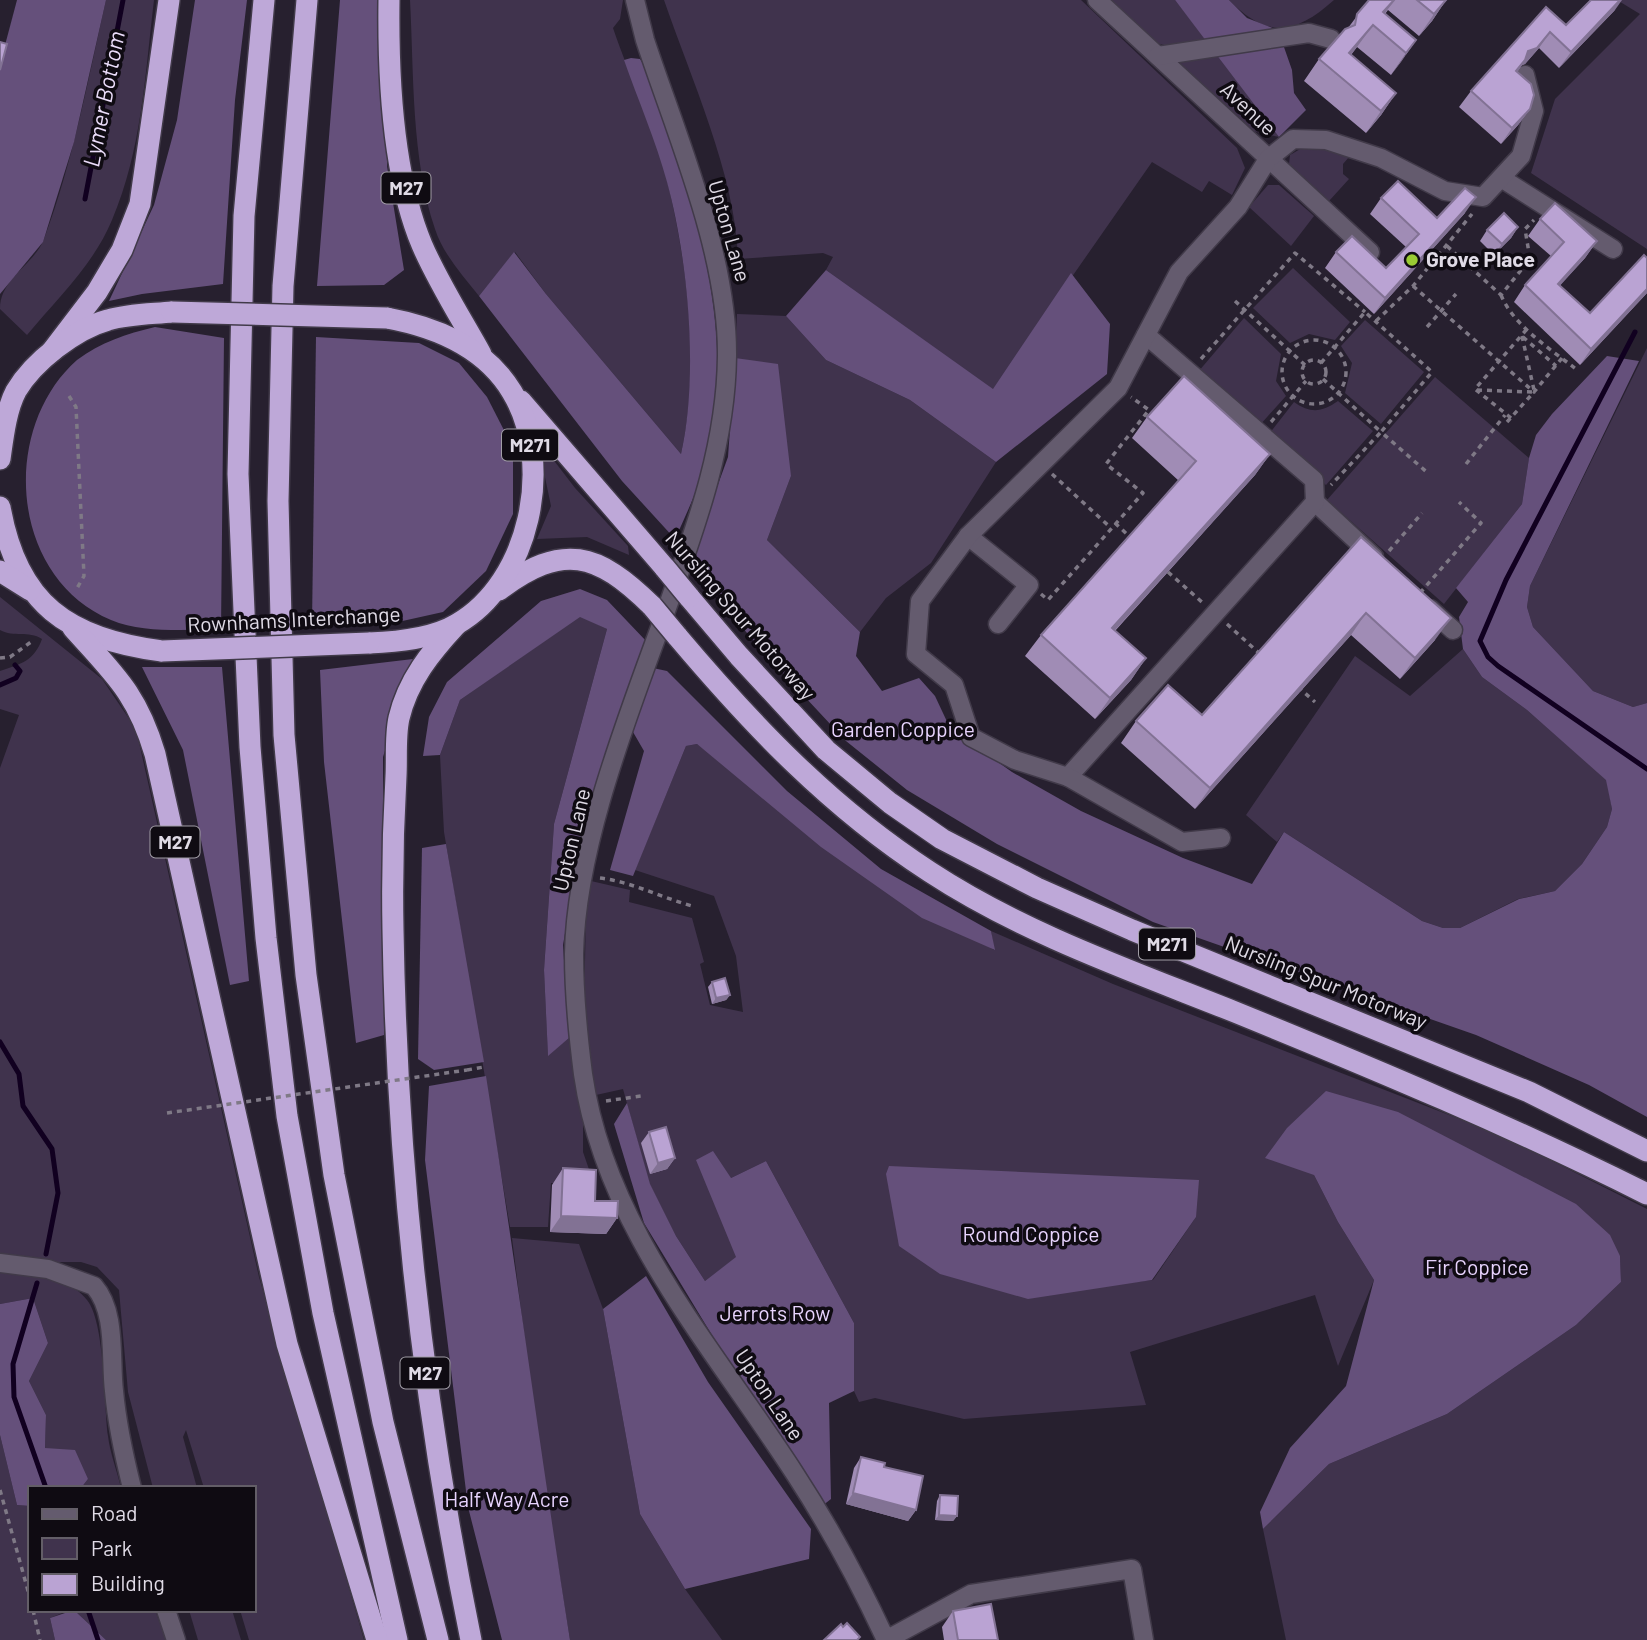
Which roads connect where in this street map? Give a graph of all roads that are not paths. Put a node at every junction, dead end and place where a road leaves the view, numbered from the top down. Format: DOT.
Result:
graph roads {
  1 [pos="169,0"];
  2 [pos="264,0"];
  3 [pos="307,0"];
  4 [pos="389,0"];
  5 [pos="635,0"];
  6 [pos="1097,0"];
  7 [pos="1331,39"];
  8 [pos="1158,56"];
  9 [pos="1525,75"];
  10 [pos="1268,159"];
  11 [pos="1501,178"];
  12 [pos="1613,249"];
  13 [pos="1370,252"];
  14 [pos="1146,335"];
  15 [pos="52,351"];
  16 [pos="484,359"];
  17 [pos="16,392"];
  18 [pos="512,392"];
  19 [pos="0,407"];
  20 [pos="0,459"];
  21 [pos="1315,502"];
  22 [pos="0,507"];
  23 [pos="968,536"];
  24 [pos="0,571"];
  25 [pos="1390,571"];
  26 [pos="30,590"];
  27 [pos="491,597"];
  28 [pos="1417,597"];
  29 [pos="998,624"];
  30 [pos="456,625"];
  31 [pos="73,628"];
  32 [pos="1453,630"];
  33 [pos="1068,777"];
  34 [pos="1221,838"];
  35 [pos="1647,1151"];
  36 [pos="1647,1194"];
  37 [pos="0,1263"];
  38 [pos="131,1486"];
  39 [pos="167,1612"];
  40 [pos="176,1640"];
  41 [pos="377,1640"];
  42 [pos="397,1640"];
  43 [pos="438,1640"];
  44 [pos="471,1640"];
  45 [pos="886,1640"];
  46 [pos="1144,1640"];
  1 -- 15 [label="highway"];
  2 -- 42 [label="highway"];
  3 -- 43 [label="highway, M27"];
  4 -- 16 [label="highway, M27"];
  5 -- 45 [label="street, Upton Lane"];
  6 -- 8 [label="street, Avenue"];
  7 -- 8 [label="street"];
  8 -- 10 [label="street, Avenue"];
  9 -- 11 [label="street"];
  10 -- 11 [label="street"];
  10 -- 13 [label="street, Avenue"];
  10 -- 14 [label="street"];
  11 -- 12 [label="street"];
  14 -- 21 [label="street"];
  14 -- 23 [label="street"];
  15 -- 16 [label="highway, Rownhams Interchange / M271, bridge"];
  15 -- 17 [label="highway, Rownhams Interchange / M271"];
  16 -- 18 [label="highway, Rownhams Interchange / M271"];
  17 -- 19 [label="highway, M271"];
  17 -- 20 [label="highway, Rownhams Interchange / M271"];
  18 -- 27 [label="highway, Rownhams Interchange / M271"];
  18 -- 35 [label="highway, Nursling Spur Motorway / M271, bridge"];
  21 -- 25 [label="street"];
  21 -- 33 [label="street"];
  22 -- 26 [label="highway, Rownhams Interchange / M271"];
  23 -- 29 [label="street"];
  23 -- 33 [label="street"];
  24 -- 26 [label="highway, M271"];
  26 -- 31 [label="highway, Rownhams Interchange / M271"];
  27 -- 30 [label="highway, Rownhams Interchange / M271"];
  27 -- 36 [label="highway, M271, bridge"];
  28 -- 32 [label="street"];
  30 -- 31 [label="highway, Rownhams Interchange / M271, bridge"];
  30 -- 44 [label="highway, M27"];
  31 -- 41 [label="highway, M27"];
  33 -- 34 [label="street"];
  37 -- 38 [label="street"];
  39 -- 40 [label="street"];
  45 -- 46 [label="street"];
}
